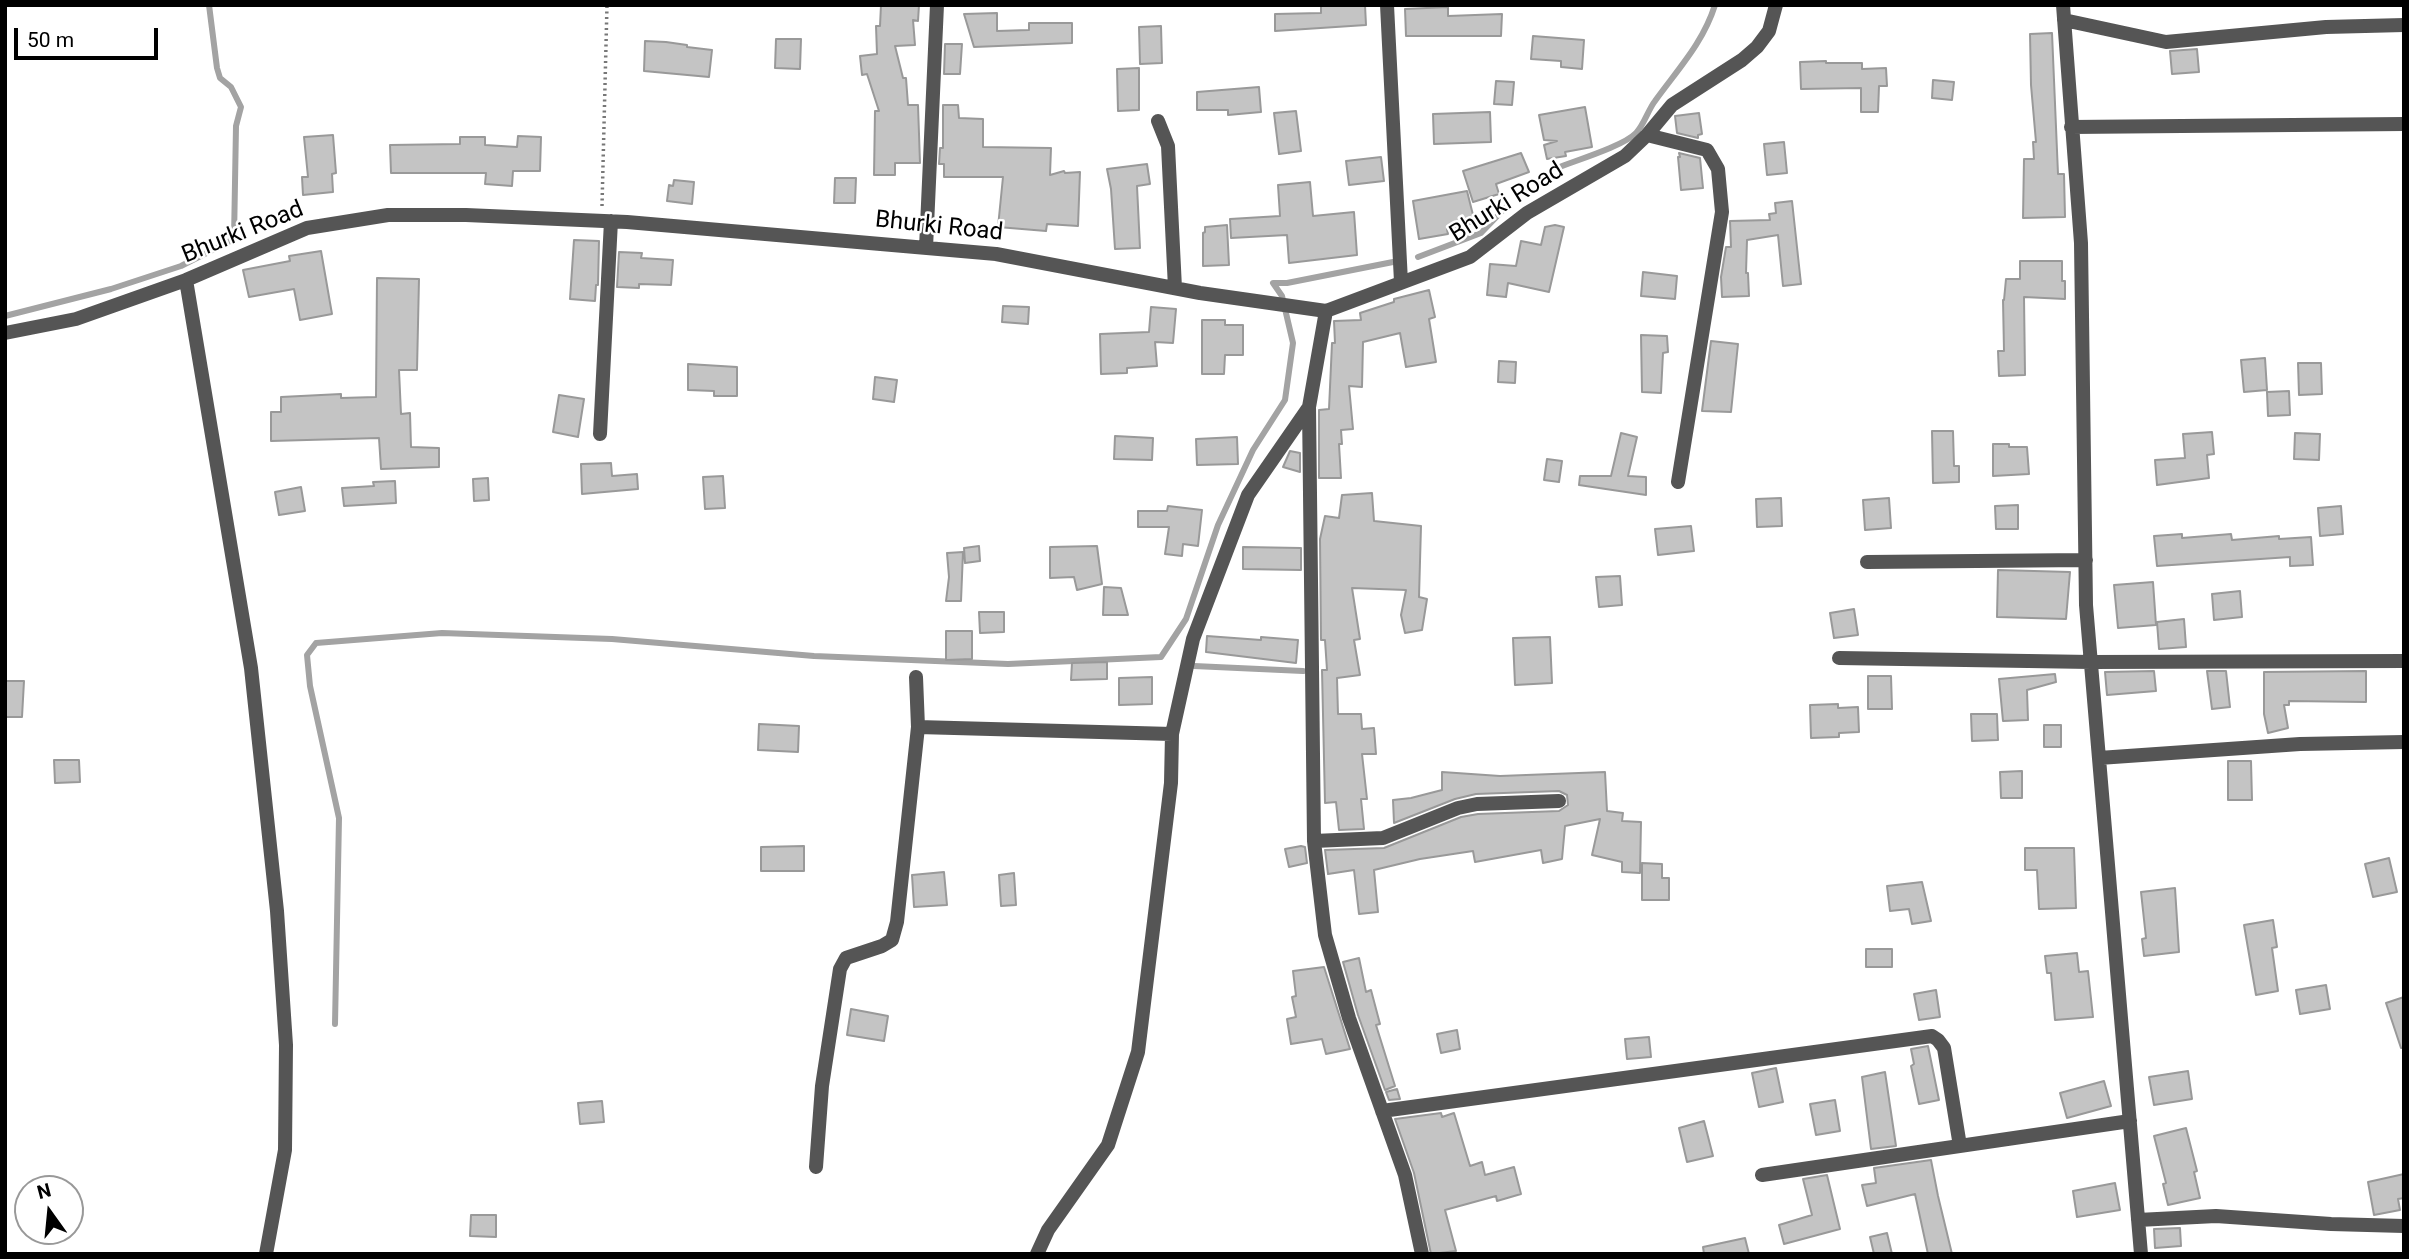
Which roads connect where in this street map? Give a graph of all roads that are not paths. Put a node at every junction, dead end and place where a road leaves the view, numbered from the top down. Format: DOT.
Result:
graph roads {
  1 [pos="937,5"];
  2 [pos="1387,5"];
  3 [pos="1776,5"];
  4 [pos="2064,13"];
  5 [pos="2404,25"];
  6 [pos="1158,121"];
  7 [pos="2404,124"];
  8 [pos="2071,127"];
  9 [pos="1647,135"];
  10 [pos="606,221"];
  11 [pos="926,248"];
  12 [pos="186,280"];
  13 [pos="1401,282"];
  14 [pos="1175,288"];
  15 [pos="1326,311"];
  16 [pos="5,333"];
  17 [pos="1309,407"];
  18 [pos="600,434"];
  19 [pos="1678,482"];
  20 [pos="2086,560"];
  21 [pos="1867,562"];
  22 [pos="1839,658"];
  23 [pos="2404,661"];
  24 [pos="2091,662"];
  25 [pos="916,677"];
  26 [pos="918,727"];
  27 [pos="1172,734"];
  28 [pos="2404,742"];
  29 [pos="2099,758"];
  30 [pos="1559,801"];
  31 [pos="1314,841"];
  32 [pos="1382,1111"];
  33 [pos="2130,1121"];
  34 [pos="1960,1146"];
  35 [pos="816,1167"];
  36 [pos="1762,1175"];
  37 [pos="2138,1220"];
  38 [pos="2404,1226"];
  39 [pos="266,1254"];
  40 [pos="1037,1254"];
  41 [pos="1422,1254"];
  42 [pos="2141,1254"];
  1 -- 11 [label="street"];
  2 -- 13 [label="street"];
  3 -- 9 [label="street, Bhurki Road"];
  4 -- 5 [label="street"];
  4 -- 8 [label="street"];
  6 -- 14 [label="street"];
  7 -- 8 [label="street"];
  8 -- 20 [label="street"];
  9 -- 13 [label="street, Bhurki Road"];
  9 -- 19 [label="street"];
  10 -- 11 [label="street, Bhurki Road"];
  10 -- 12 [label="street, Bhurki Road"];
  10 -- 18 [label="street"];
  11 -- 14 [label="street, Bhurki Road"];
  12 -- 16 [label="street, Bhurki Road"];
  12 -- 39 [label="street"];
  13 -- 15 [label="street, Bhurki Road"];
  14 -- 15 [label="street, Bhurki Road"];
  15 -- 17 [label="street"];
  17 -- 27 [label="street"];
  17 -- 31 [label="street"];
  20 -- 21 [label="street"];
  20 -- 24 [label="street"];
  22 -- 24 [label="street"];
  23 -- 24 [label="street"];
  24 -- 29 [label="street"];
  25 -- 26 [label="street"];
  26 -- 27 [label="street"];
  26 -- 35 [label="street"];
  27 -- 40 [label="street"];
  28 -- 29 [label="street"];
  29 -- 33 [label="street"];
  30 -- 31 [label="street"];
  31 -- 32 [label="street"];
  32 -- 34 [label="street"];
  32 -- 41 [label="street"];
  33 -- 34 [label="street"];
  33 -- 37 [label="street"];
  34 -- 36 [label="street"];
  37 -- 38 [label="street"];
  37 -- 42 [label="street"];
}
